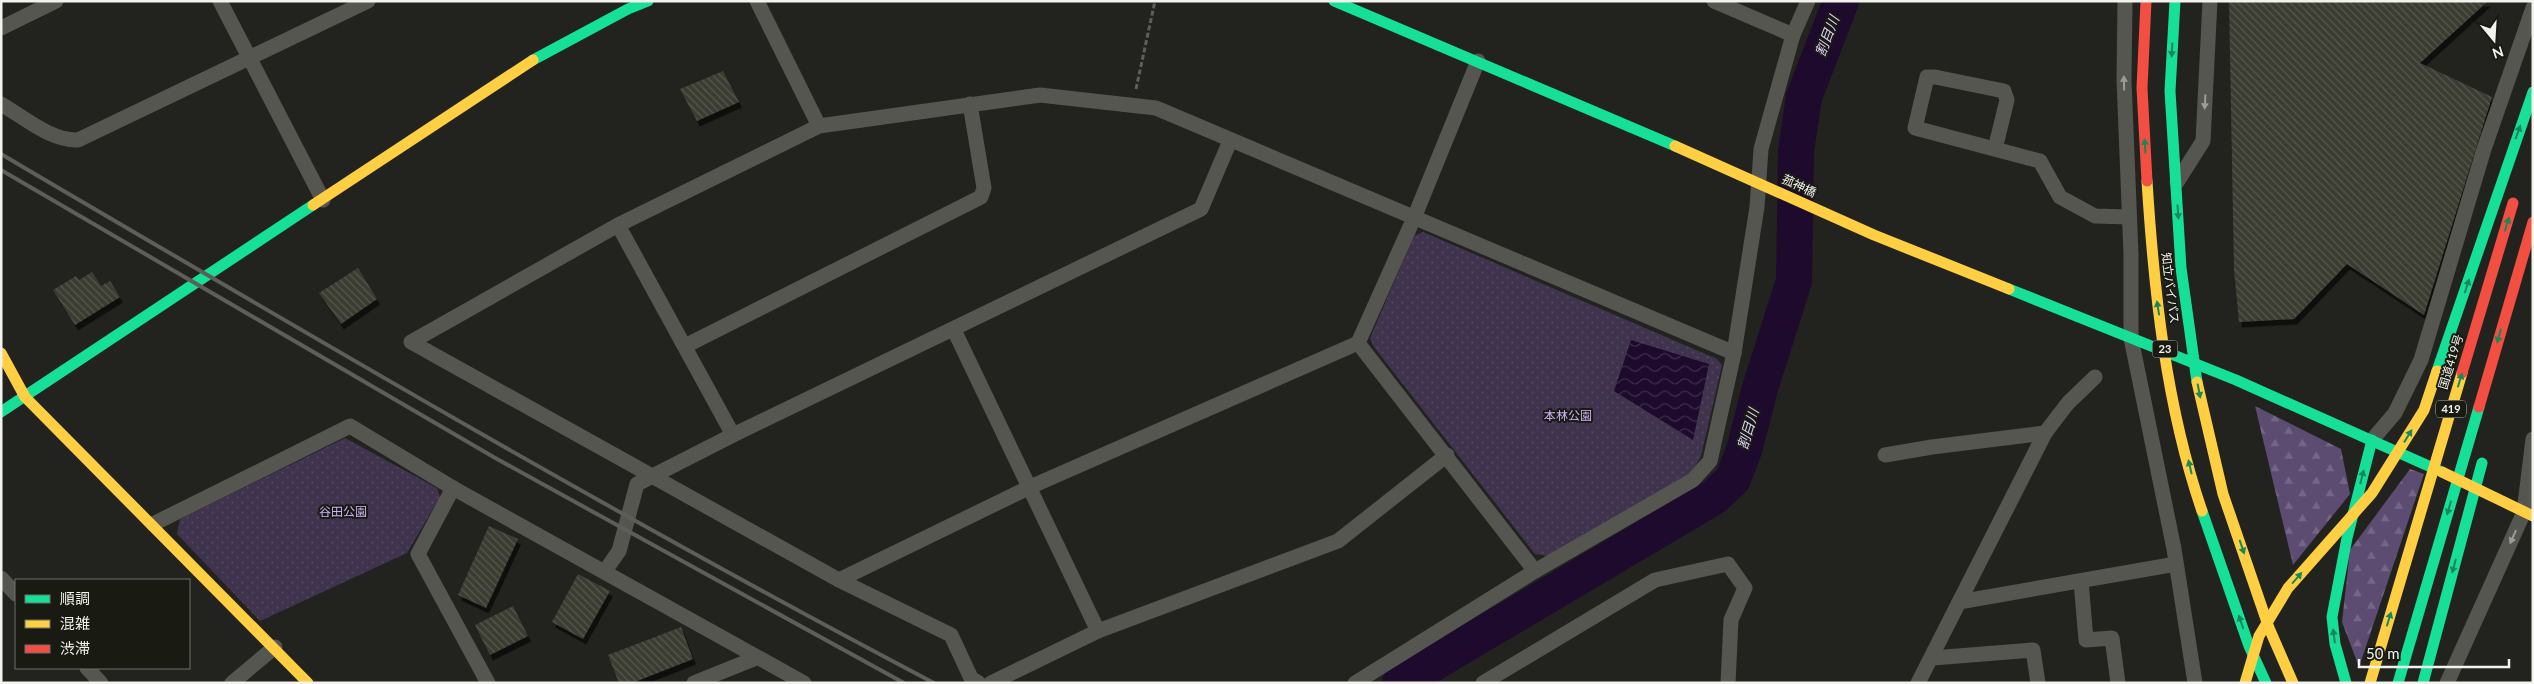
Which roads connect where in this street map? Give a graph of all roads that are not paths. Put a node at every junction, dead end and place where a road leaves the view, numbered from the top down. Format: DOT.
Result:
graph roads {
  1 [pos="56,1"];
  2 [pos="220,1"];
  3 [pos="368,1"];
  4 [pos="648,1"];
  5 [pos="757,1"];
  6 [pos="1334,1"];
  7 [pos="1714,1"];
  8 [pos="1808,1"];
  9 [pos="2125,1"];
  10 [pos="2146,1"];
  11 [pos="2175,1"];
  12 [pos="2210,1"];
  13 [pos="2533,8"];
  14 [pos="1,28"];
  15 [pos="1793,35"];
  16 [pos="249,58"];
  17 [pos="1478,61"];
  18 [pos="2533,92"];
  19 [pos="1,104"];
  20 [pos="970,104"];
  21 [pos="819,126"];
  22 [pos="1230,141"];
  23 [pos="1995,149"];
  24 [pos="1763,184"];
  25 [pos="2516,193"];
  26 [pos="323,200"];
  27 [pos="2129,217"];
  28 [pos="1414,218"];
  29 [pos="2533,222"];
  30 [pos="618,224"];
  31 [pos="2130,254"];
  32 [pos="954,330"];
  33 [pos="2131,338"];
  34 [pos="1358,343"];
  35 [pos="685,346"];
  36 [pos="1,353"];
  37 [pos="1734,353"];
  38 [pos="2095,377"];
  39 [pos="25,396"];
  40 [pos="1,412"];
  41 [pos="2045,433"];
  42 [pos="733,435"];
  43 [pos="2533,438"];
  44 [pos="2372,440"];
  45 [pos="2486,448"];
  46 [pos="1447,455"];
  47 [pos="1886,455"];
  48 [pos="653,476"];
  49 [pos="1030,487"];
  50 [pos="453,488"];
  51 [pos="2528,514"];
  52 [pos="153,524"];
  53 [pos="2176,564"];
  54 [pos="606,571"];
  55 [pos="1535,571"];
  56 [pos="1,578"];
  57 [pos="839,580"];
  58 [pos="2081,581"];
  59 [pos="15,593"];
  60 [pos="1959,602"];
  61 [pos="1098,631"];
  62 [pos="275,647"];
  63 [pos="756,658"];
  64 [pos="1933,658"];
  65 [pos="88,669"];
  66 [pos="1492,681"];
  67 [pos="101,683"];
  68 [pos="232,683"];
  69 [pos="308,683"];
  70 [pos="488,683"];
  71 [pos="694,683"];
  72 [pos="804,683"];
  73 [pos="979,683"];
  74 [pos="991,683"];
  75 [pos="1354,683"];
  76 [pos="1728,683"];
  77 [pos="1918,683"];
  78 [pos="2038,683"];
  79 [pos="2118,683"];
  80 [pos="2195,683"];
  81 [pos="2244,683"];
  82 [pos="2266,683"];
  83 [pos="2293,683"];
  84 [pos="2346,683"];
  85 [pos="2370,683"];
  86 [pos="2398,683"];
  87 [pos="2423,683"];
  88 [pos="2446,683"];
  1 -- 14 [label="street"];
  2 -- 16 [label="street"];
  3 -- 16 [label="street"];
  4 -- 26 [label="main road"];
  5 -- 21 [label="street"];
  6 -- 17 [label="main road, 菰神橋"];
  7 -- 15 [label="street"];
  8 -- 15 [label="street"];
  27 -- 9 [label="street, one-way"];
  82 -- 10 [label="main road, 知立バイパス / 23, one-way"];
  11 -- 83 [label="main road, 知立バイパス / 23, one-way"];
  12 -- 31 [label="street, one-way"];
  13 -- 44 [label="street"];
  15 -- 24 [label="street"];
  16 -- 19 [label="street"];
  16 -- 26 [label="street"];
  17 -- 24 [label="main road, 菰神橋"];
  17 -- 28 [label="street"];
  81 -- 18 [label="main road, one-way"];
  20 -- 21 [label="street"];
  20 -- 22 [label="street"];
  20 -- 35 [label="street"];
  21 -- 30 [label="street"];
  22 -- 28 [label="street"];
  22 -- 32 [label="street"];
  23 -- 23 [label="street"];
  23 -- 27 [label="street"];
  24 -- 33 [label="main road, 菰神橋"];
  24 -- 37 [label="street"];
  85 -- 25 [label="main road, 国道419号 / 419, one-way"];
  26 -- 39 [label="main road"];
  27 -- 31 [label="street"];
  28 -- 34 [label="street"];
  28 -- 37 [label="street"];
  29 -- 86 [label="main road, 419, one-way"];
  30 -- 35 [label="street"];
  30 -- 48 [label="street"];
  31 -- 33 [label="street"];
  32 -- 42 [label="street"];
  32 -- 49 [label="street"];
  33 -- 44 [label="main road, 菰神橋"];
  33 -- 53 [label="street"];
  34 -- 46 [label="street"];
  34 -- 49 [label="street"];
  35 -- 42 [label="street"];
  36 -- 39 [label="main road"];
  37 -- 55 [label="street"];
  38 -- 41 [label="street"];
  39 -- 40 [label="main road"];
  39 -- 52 [label="main road"];
  41 -- 47 [label="street"];
  41 -- 60 [label="street"];
  42 -- 48 [label="street"];
  43 -- 51 [label="street"];
  44 -- 51 [label="main road, 菰神橋"];
  84 -- 44 [label="main road, one-way"];
  45 -- 87 [label="main road, one-way"];
  46 -- 55 [label="street"];
  46 -- 61 [label="street"];
  48 -- 54 [label="street"];
  48 -- 57 [label="street"];
  49 -- 57 [label="street"];
  49 -- 61 [label="street"];
  50 -- 52 [label="street"];
  50 -- 54 [label="street"];
  50 -- 70 [label="street"];
  51 -- 88 [label="street, one-way"];
  52 -- 62 [label="main road"];
  53 -- 58 [label="street"];
  53 -- 80 [label="street"];
  54 -- 63 [label="street"];
  55 -- 75 [label="street"];
  56 -- 59 [label="street"];
  57 -- 73 [label="street"];
  58 -- 60 [label="street"];
  58 -- 79 [label="street"];
  60 -- 64 [label="street"];
  61 -- 74 [label="street"];
  62 -- 68 [label="street"];
  62 -- 69 [label="main road"];
  63 -- 71 [label="street"];
  63 -- 72 [label="street"];
  64 -- 77 [label="street"];
  64 -- 78 [label="street"];
  65 -- 67 [label="street"];
  66 -- 76 [label="street"];
}
